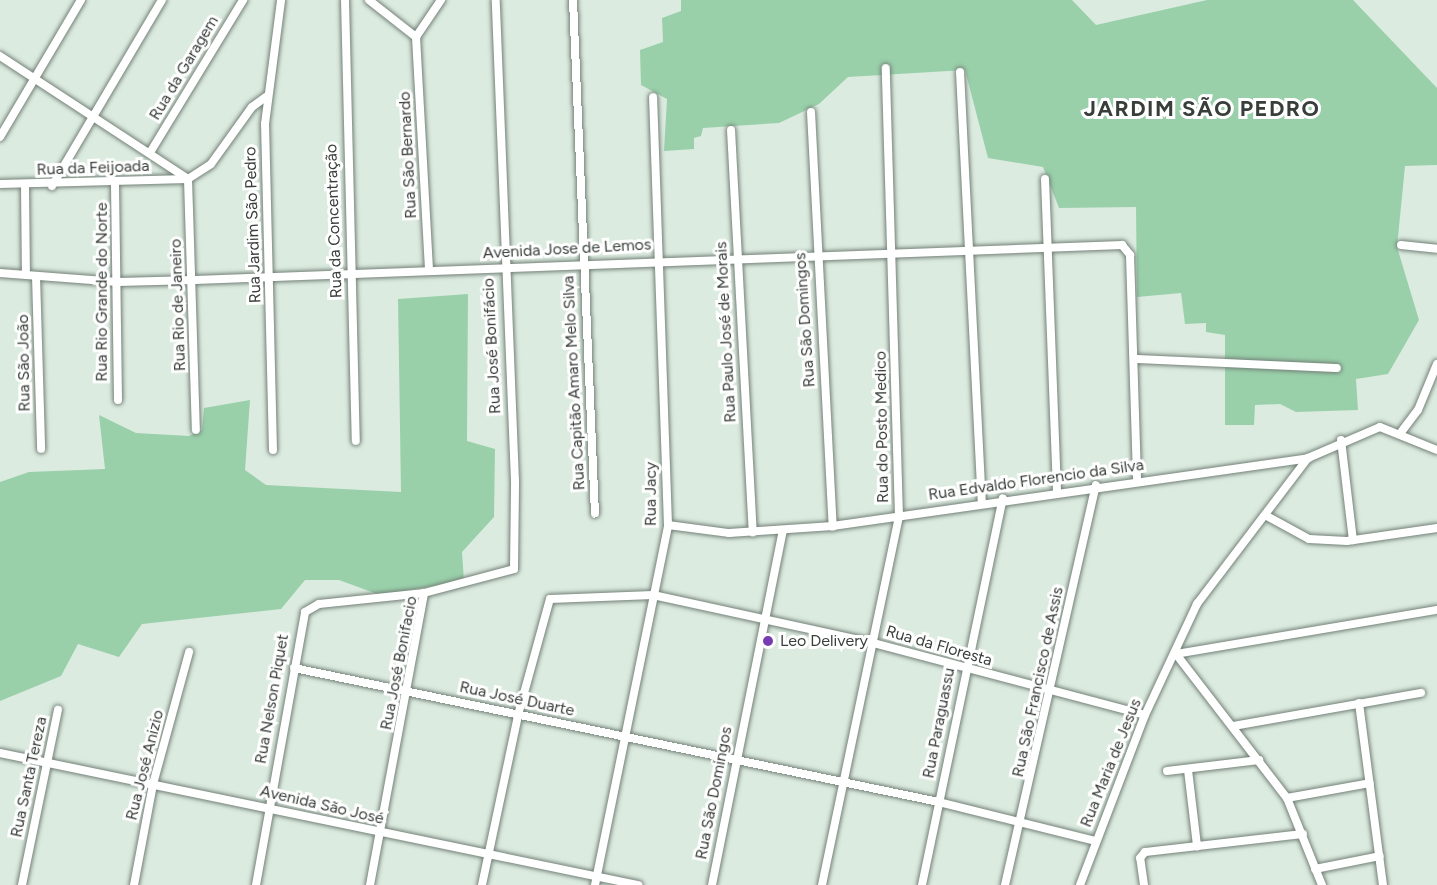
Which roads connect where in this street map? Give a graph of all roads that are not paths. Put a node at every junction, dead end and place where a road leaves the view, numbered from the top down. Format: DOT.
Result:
graph roads {
  1 [pos="81,0"];
  2 [pos="162,0"];
  3 [pos="243,0"];
  4 [pos="281,0"];
  5 [pos="345,0"];
  6 [pos="369,0"];
  7 [pos="441,0"];
  8 [pos="496,0"];
  9 [pos="573,0"];
  10 [pos="416,37"];
  11 [pos="0,56"];
  12 [pos="886,68"];
  13 [pos="960,72"];
  14 [pos="34,77"];
  15 [pos="266,97"];
  16 [pos="653,97"];
  17 [pos="811,112"];
  18 [pos="92,113"];
  19 [pos="730,130"];
  20 [pos="0,136"];
  21 [pos="151,151"];
  22 [pos="188,179"];
  23 [pos="1045,179"];
  24 [pos="0,184"];
  25 [pos="115,184"];
  26 [pos="25,185"];
  27 [pos="52,186"];
  28 [pos="1401,245"];
  29 [pos="1049,249"];
  30 [pos="1437,249"];
  31 [pos="971,251"];
  32 [pos="892,253"];
  33 [pos="815,255"];
  34 [pos="737,258"];
  35 [pos="660,260"];
  36 [pos="583,265"];
  37 [pos="503,267"];
  38 [pos="429,271"];
  39 [pos="0,273"];
  40 [pos="351,274"];
  41 [pos="26,275"];
  42 [pos="36,276"];
  43 [pos="270,276"];
  44 [pos="195,280"];
  45 [pos="118,282"];
  46 [pos="1136,359"];
  47 [pos="1436,366"];
  48 [pos="1337,368"];
  49 [pos="118,400"];
  50 [pos="196,430"];
  51 [pos="1402,431"];
  52 [pos="1341,440"];
  53 [pos="356,441"];
  54 [pos="41,449"];
  55 [pos="273,450"];
  56 [pos="1437,450"];
  57 [pos="1308,458"];
  58 [pos="1137,480"];
  59 [pos="1096,485"];
  60 [pos="1056,491"];
  61 [pos="1003,498"];
  62 [pos="982,501"];
  63 [pos="515,510"];
  64 [pos="595,514"];
  65 [pos="1265,515"];
  66 [pos="899,516"];
  67 [pos="668,525"];
  68 [pos="833,526"];
  69 [pos="1437,528"];
  70 [pos="783,530"];
  71 [pos="753,532"];
  72 [pos="1353,540"];
  73 [pos="424,593"];
  74 [pos="653,595"];
  75 [pos="1437,610"];
  76 [pos="766,623"];
  77 [pos="873,643"];
  78 [pos="189,652"];
  79 [pos="1176,654"];
  80 [pos="294,668"];
  81 [pos="964,669"];
  82 [pos="410,690"];
  83 [pos="1052,693"];
  84 [pos="1421,693"];
  85 [pos="1359,703"];
  86 [pos="58,710"];
  87 [pos="518,715"];
  88 [pos="1145,715"];
  89 [pos="1233,726"];
  90 [pos="628,738"];
  91 [pos="0,753"];
  92 [pos="733,759"];
  93 [pos="1259,760"];
  94 [pos="46,763"];
  95 [pos="1188,770"];
  96 [pos="1167,771"];
  97 [pos="843,782"];
  98 [pos="1370,783"];
  99 [pos="153,784"];
  100 [pos="1287,798"];
  101 [pos="939,802"];
  102 [pos="268,808"];
  103 [pos="1023,823"];
  104 [pos="380,834"];
  105 [pos="1303,834"];
  106 [pos="1096,841"];
  107 [pos="1197,846"];
  108 [pos="489,856"];
  109 [pos="1380,856"];
  110 [pos="1315,869"];
  111 [pos="595,881"];
  112 [pos="22,885"];
  113 [pos="134,885"];
  114 [pos="256,885"];
  115 [pos="370,885"];
  116 [pos="482,885"];
  117 [pos="638,885"];
  118 [pos="712,885"];
  119 [pos="822,885"];
  120 [pos="922,885"];
  121 [pos="1005,885"];
  122 [pos="1080,885"];
  123 [pos="1144,885"];
  124 [pos="1322,885"];
  125 [pos="1383,885"];
  1 -- 14 [label="street"];
  2 -- 18 [label="street"];
  3 -- 21 [label="street, Rua da Garagem"];
  4 -- 15 [label="street, Rua Jardim São Pedro"];
  5 -- 40 [label="street, Rua da Concentração"];
  6 -- 10 [label="street"];
  7 -- 10 [label="street"];
  8 -- 37 [label="street, Rua José Bonifácio"];
  9 -- 36 [label="street, Rua Capitão Amaro Melo Silva"];
  10 -- 38 [label="street, Rua São Bernardo"];
  11 -- 14 [label="street"];
  12 -- 32 [label="street, Rua do Posto Medico"];
  13 -- 31 [label="street"];
  14 -- 18 [label="street"];
  14 -- 20 [label="street"];
  15 -- 22 [label="street"];
  15 -- 43 [label="street, Rua Jardim São Pedro"];
  16 -- 35 [label="street, Rua Jacy"];
  17 -- 33 [label="street, Rua São Domingos"];
  18 -- 21 [label="street"];
  18 -- 27 [label="street"];
  19 -- 34 [label="street, Rua Paulo José de Morais"];
  21 -- 22 [label="street"];
  22 -- 25 [label="street, Rua da Feijoada"];
  22 -- 44 [label="street, Rua Rio de Janeiro"];
  23 -- 29 [label="street"];
  24 -- 26 [label="street, Rua da Feijoada"];
  25 -- 27 [label="street, Rua da Feijoada"];
  25 -- 45 [label="street, Rua Rio Grande do Norte"];
  26 -- 27 [label="street, Rua da Feijoada"];
  26 -- 41 [label="street"];
  28 -- 30 [label="street"];
  29 -- 31 [label="street, Avenida Jose de Lemos"];
  29 -- 46 [label="street, Avenida Jose de Lemos"];
  29 -- 60 [label="street"];
  31 -- 32 [label="street, Avenida Jose de Lemos"];
  31 -- 62 [label="street"];
  32 -- 33 [label="street, Avenida Jose de Lemos"];
  32 -- 66 [label="street, Rua do Posto Medico"];
  33 -- 34 [label="street, Avenida Jose de Lemos"];
  33 -- 68 [label="street, Rua São Domingos"];
  34 -- 35 [label="street, Avenida Jose de Lemos"];
  34 -- 71 [label="street, Rua Paulo José de Morais"];
  35 -- 36 [label="street, Avenida Jose de Lemos"];
  35 -- 67 [label="street, Rua Jacy"];
  36 -- 37 [label="street, Avenida Jose de Lemos"];
  36 -- 64 [label="street, Rua Capitão Amaro Melo Silva"];
  37 -- 38 [label="street, Avenida Jose de Lemos"];
  37 -- 63 [label="street, Rua José Bonifácio"];
  38 -- 40 [label="street, Avenida Jose de Lemos"];
  39 -- 41 [label="street, Avenida Jose de Lemos"];
  40 -- 43 [label="street, Avenida Jose de Lemos"];
  40 -- 53 [label="street, Rua da Concentração"];
  41 -- 42 [label="street, Avenida Jose de Lemos"];
  42 -- 45 [label="street, Avenida Jose de Lemos"];
  42 -- 54 [label="street, Rua São João"];
  43 -- 44 [label="street, Avenida Jose de Lemos"];
  43 -- 55 [label="street, Rua Jardim São Pedro"];
  44 -- 45 [label="street, Avenida Jose de Lemos"];
  44 -- 50 [label="street, Rua Rio de Janeiro"];
  45 -- 49 [label="street, Rua Rio Grande do Norte"];
  46 -- 48 [label="street"];
  46 -- 58 [label="street"];
  47 -- 51 [label="street"];
  51 -- 52 [label="street, Rua Edvaldo Florencio da Silva"];
  51 -- 56 [label="street"];
  52 -- 57 [label="street, Rua Edvaldo Florencio da Silva"];
  52 -- 72 [label="street"];
  57 -- 58 [label="street, Rua Edvaldo Florencio da Silva"];
  57 -- 65 [label="street, Rua Maria de Jesus"];
  58 -- 59 [label="street, Rua Edvaldo Florencio da Silva"];
  59 -- 60 [label="street, Rua Edvaldo Florencio da Silva"];
  59 -- 83 [label="street, Rua São Francisco de Assis"];
  60 -- 61 [label="street, Rua Edvaldo Florencio da Silva"];
  61 -- 62 [label="street, Rua Edvaldo Florencio da Silva"];
  61 -- 81 [label="street, Rua Paraguassu"];
  62 -- 66 [label="street, Rua Edvaldo Florencio da Silva"];
  63 -- 73 [label="street, Rua José Bonifacio"];
  65 -- 72 [label="street"];
  65 -- 79 [label="street, Rua Maria de Jesus"];
  66 -- 68 [label="street, Rua Edvaldo Florencio da Silva"];
  66 -- 77 [label="street, Rua do Posto Medico"];
  67 -- 71 [label="street, Rua Edvaldo Florencio da Silva"];
  67 -- 74 [label="street, Rua Jacy"];
  68 -- 70 [label="street, Rua Edvaldo Florencio da Silva"];
  69 -- 72 [label="street"];
  70 -- 71 [label="street, Rua Edvaldo Florencio da Silva"];
  70 -- 76 [label="street, Rua São Domingos"];
  73 -- 80 [label="street, Rua Nelson Piquet"];
  73 -- 82 [label="street, Rua José Bonifacio"];
  74 -- 76 [label="street, Rua da Floresta"];
  74 -- 87 [label="street, Rua da Floresta"];
  74 -- 90 [label="street, Rua Jacy"];
  75 -- 79 [label="street"];
  76 -- 77 [label="street, Rua da Floresta"];
  76 -- 92 [label="street, Rua São Domingos"];
  77 -- 81 [label="street, Rua da Floresta"];
  77 -- 97 [label="street, Rua do Posto Medico"];
  78 -- 99 [label="street, Rua José Anizio"];
  79 -- 88 [label="street, Rua Maria de Jesus"];
  79 -- 89 [label="street"];
  80 -- 82 [label="street, Rua José Duarte"];
  80 -- 102 [label="street, Rua Nelson Piquet"];
  81 -- 83 [label="street, Rua da Floresta"];
  81 -- 101 [label="street, Rua Paraguassu"];
  82 -- 87 [label="street, Rua José Duarte"];
  82 -- 104 [label="street, Rua José Bonifacio"];
  83 -- 88 [label="street, Rua da Floresta"];
  83 -- 103 [label="street, Rua São Francisco de Assis"];
  84 -- 85 [label="street"];
  85 -- 89 [label="street"];
  85 -- 98 [label="street"];
  86 -- 94 [label="street, Rua Santa Tereza"];
  87 -- 90 [label="street, Rua José Duarte"];
  87 -- 108 [label="street"];
  88 -- 106 [label="street, Rua Maria de Jesus"];
  89 -- 93 [label="street"];
  90 -- 92 [label="street, Rua José Duarte"];
  90 -- 111 [label="street, Rua Jacy"];
  91 -- 94 [label="street, Avenida São José"];
  92 -- 97 [label="street, Rua José Duarte"];
  92 -- 118 [label="street, Rua São Domingos"];
  93 -- 95 [label="street"];
  93 -- 100 [label="street"];
  94 -- 99 [label="street, Avenida São José"];
  94 -- 112 [label="street, Rua Santa Tereza"];
  95 -- 96 [label="street"];
  95 -- 107 [label="street"];
  97 -- 101 [label="street, Rua José Duarte"];
  97 -- 119 [label="street, Rua do Posto Medico"];
  98 -- 100 [label="street"];
  98 -- 109 [label="street"];
  99 -- 102 [label="street, Avenida São José"];
  99 -- 113 [label="street, Rua José Anizio"];
  100 -- 105 [label="street"];
  101 -- 103 [label="street"];
  101 -- 120 [label="street, Rua Paraguassu"];
  102 -- 104 [label="street, Avenida São José"];
  102 -- 114 [label="street, Rua Nelson Piquet"];
  103 -- 106 [label="street"];
  103 -- 121 [label="street, Rua São Francisco de Assis"];
  104 -- 108 [label="street, Avenida São José"];
  104 -- 115 [label="street, Rua José Bonifacio"];
  105 -- 107 [label="street"];
  105 -- 110 [label="street"];
  106 -- 122 [label="street, Rua Maria de Jesus"];
  107 -- 123 [label="street"];
  108 -- 111 [label="street, Avenida São José"];
  108 -- 116 [label="street"];
  109 -- 110 [label="street"];
  109 -- 125 [label="street"];
  110 -- 124 [label="street"];
  111 -- 117 [label="street, Avenida São José"];
}
